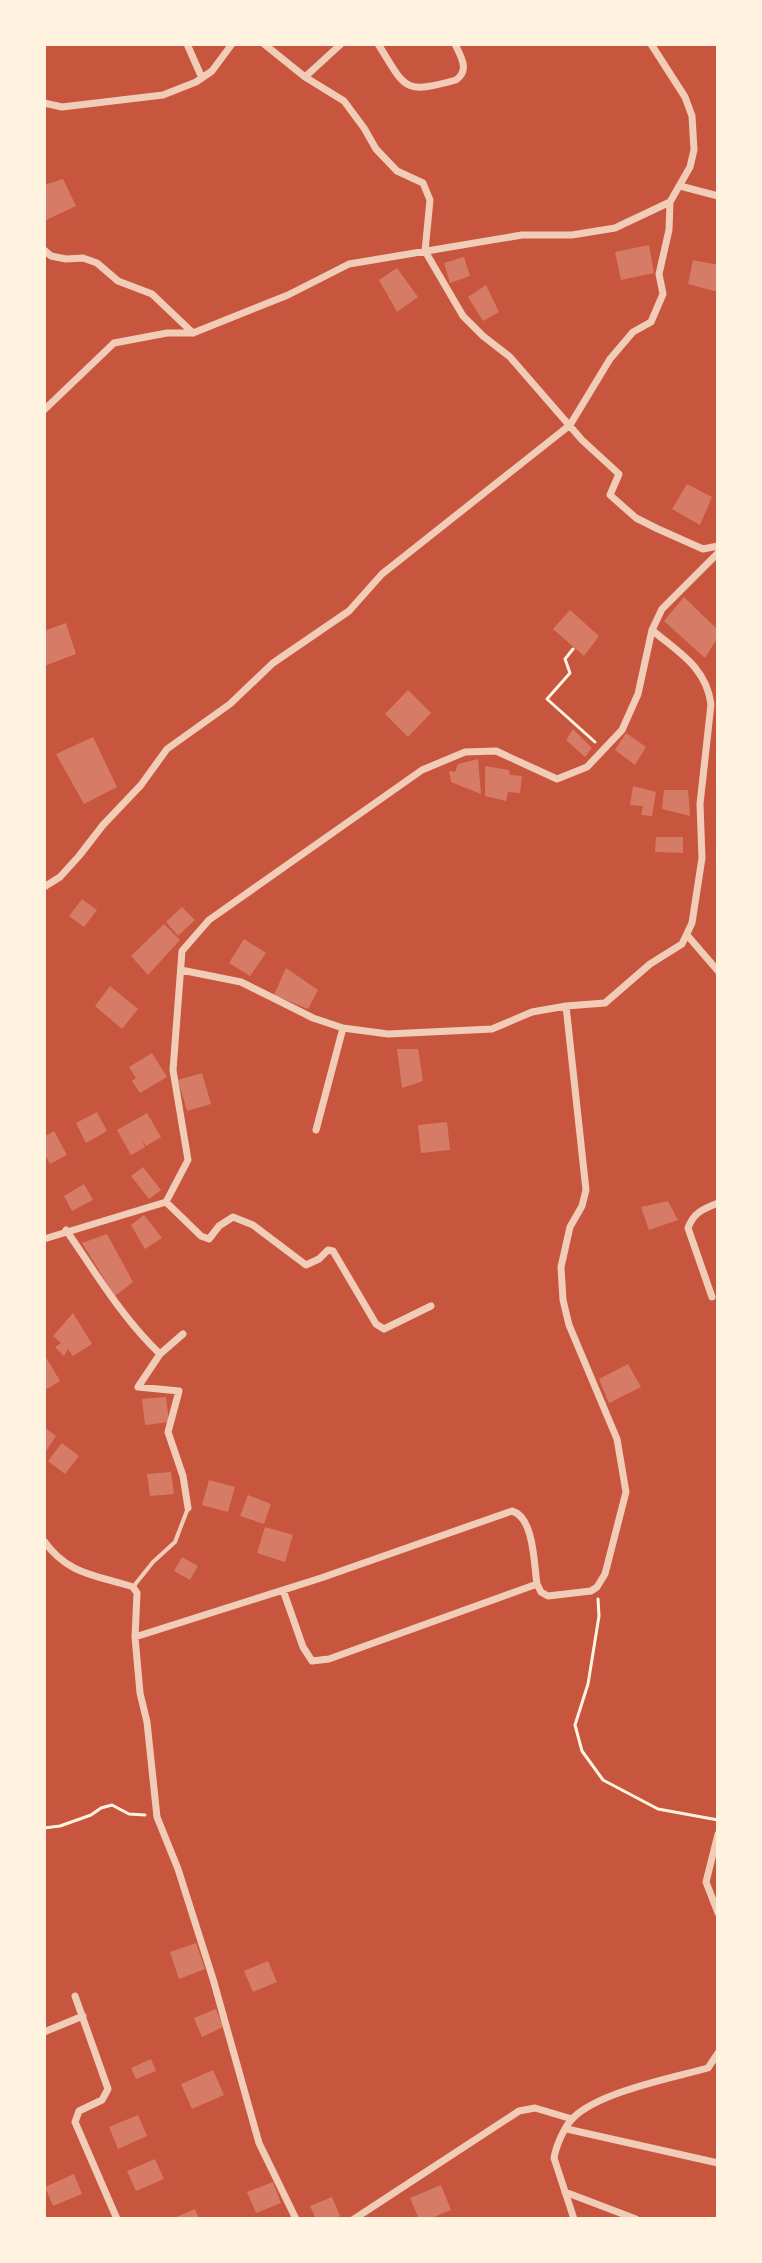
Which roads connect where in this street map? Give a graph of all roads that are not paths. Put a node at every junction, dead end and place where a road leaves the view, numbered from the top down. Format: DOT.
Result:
graph roads {
  1 [pos="187,44"];
  2 [pos="232,44"];
  3 [pos="264,44"];
  4 [pos="341,44"];
  5 [pos="378,44"];
  6 [pos="455,44"];
  7 [pos="651,44"];
  8 [pos="305,77"];
  9 [pos="202,78"];
  10 [pos="44,103"];
  11 [pos="680,186"];
  12 [pos="718,196"];
  13 [pos="670,202"];
  14 [pos="44,250"];
  15 [pos="425,251"];
  16 [pos="193,333"];
  17 [pos="44,410"];
  18 [pos="570,425"];
  19 [pos="718,546"];
  20 [pos="718,553"];
  21 [pos="652,630"];
  22 [pos="44,887"];
  23 [pos="687,935"];
  24 [pos="181,970"];
  25 [pos="718,971"];
  26 [pos="566,1006"];
  27 [pos="343,1028"];
  28 [pos="316,1130"];
  29 [pos="166,1202"];
  30 [pos="718,1203"];
  31 [pos="66,1230"];
  32 [pos="44,1239"];
  33 [pos="712,1297"];
  34 [pos="431,1306"];
  35 [pos="183,1334"];
  36 [pos="160,1354"];
  37 [pos="188,1508"];
  38 [pos="44,1541"];
  39 [pos="537,1584"];
  40 [pos="133,1587"];
  41 [pos="283,1590"];
  42 [pos="135,1637"];
  43 [pos="718,1834"];
  44 [pos="718,1913"];
  45 [pos="75,1996"];
  46 [pos="83,2016"];
  47 [pos="44,2032"];
  48 [pos="718,2053"];
  49 [pos="572,2119"];
  50 [pos="567,2129"];
  51 [pos="718,2163"];
  52 [pos="565,2192"];
  53 [pos="117,2219"];
  54 [pos="296,2219"];
  55 [pos="354,2219"];
  56 [pos="574,2219"];
  57 [pos="636,2219"];
  1 -- 9 [label="street"];
  2 -- 9 [label="street"];
  3 -- 8 [label="street"];
  4 -- 8 [label="street"];
  5 -- 6 [label="street"];
  7 -- 11 [label="street"];
  8 -- 15 [label="street"];
  9 -- 10 [label="street"];
  11 -- 12 [label="street"];
  11 -- 13 [label="street"];
  13 -- 15 [label="street"];
  13 -- 18 [label="street"];
  14 -- 16 [label="street"];
  15 -- 16 [label="street"];
  15 -- 18 [label="street"];
  16 -- 17 [label="street"];
  18 -- 19 [label="street"];
  18 -- 22 [label="street"];
  20 -- 21 [label="street"];
  21 -- 23 [label="street"];
  21 -- 24 [label="street"];
  23 -- 25 [label="street"];
  23 -- 26 [label="street"];
  24 -- 27 [label="street"];
  24 -- 29 [label="street"];
  26 -- 27 [label="street"];
  26 -- 39 [label="street"];
  27 -- 28 [label="street"];
  29 -- 31 [label="street"];
  29 -- 34 [label="street"];
  30 -- 33 [label="street"];
  31 -- 32 [label="street"];
  31 -- 36 [label="street"];
  35 -- 36 [label="street"];
  36 -- 37 [label="street"];
  37 -- 40 [label="lane"];
  38 -- 40 [label="street"];
  39 -- 41 [label="street"];
  39 -- 41 [label="street"];
  40 -- 42 [label="street"];
  41 -- 42 [label="street"];
  42 -- 54 [label="street"];
  43 -- 44 [label="street"];
  45 -- 46 [label="street"];
  46 -- 47 [label="street"];
  46 -- 53 [label="street"];
  48 -- 49 [label="street"];
  49 -- 50 [label="street"];
  49 -- 55 [label="street"];
  50 -- 51 [label="street"];
  50 -- 52 [label="street"];
  52 -- 56 [label="street"];
  52 -- 57 [label="street"];
}
